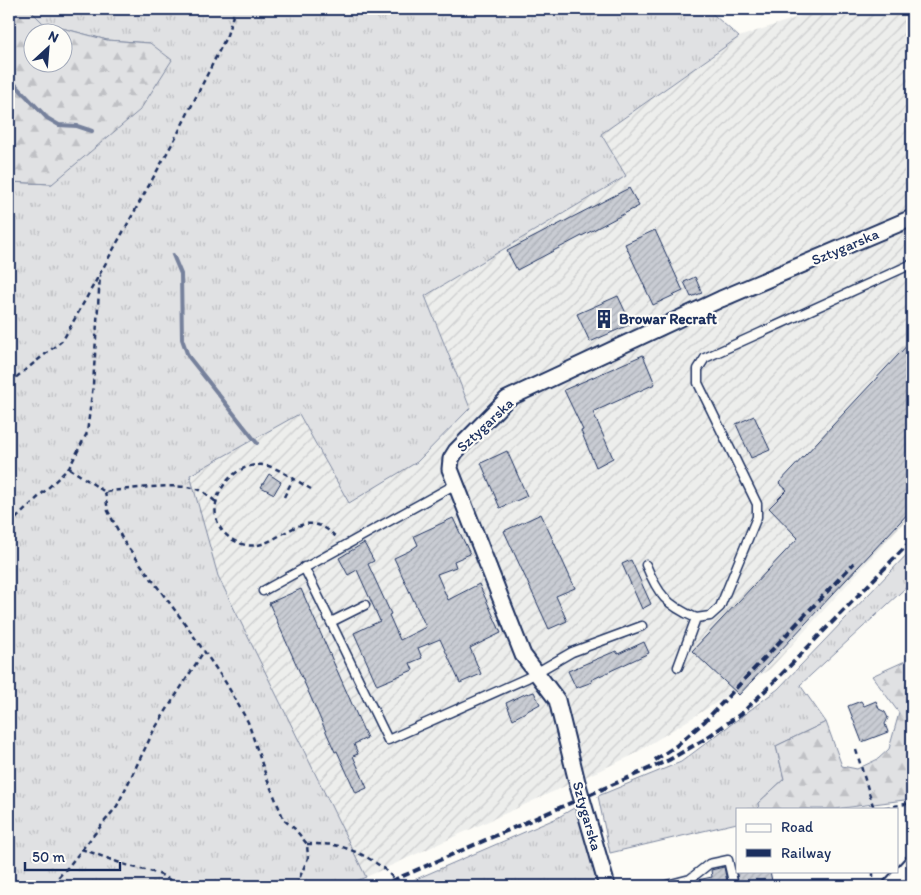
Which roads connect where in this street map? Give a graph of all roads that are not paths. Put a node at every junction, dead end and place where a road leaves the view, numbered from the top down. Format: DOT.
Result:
graph roads {
  1 [pos="912,218"];
  2 [pos="912,264"];
  3 [pos="456,484"];
  4 [pos="646,565"];
  5 [pos="304,567"];
  6 [pos="262,591"];
  7 [pos="365,605"];
  8 [pos="696,618"];
  9 [pos="331,622"];
  10 [pos="642,626"];
  11 [pos="678,667"];
  12 [pos="536,672"];
  13 [pos="912,862"];
  14 [pos="693,883"];
  15 [pos="607,886"];
  16 [pos="662,886"];
  17 [pos="734,886"];
  18 [pos="891,886"];
  1 -- 3 [label="street, Sztygarska"];
  2 -- 8 [label="lane"];
  3 -- 5 [label="lane"];
  3 -- 12 [label="street, Sztygarska"];
  4 -- 8 [label="lane"];
  5 -- 6 [label="lane"];
  5 -- 9 [label="lane"];
  7 -- 9 [label="lane"];
  8 -- 11 [label="lane"];
  9 -- 12 [label="lane"];
  10 -- 12 [label="lane"];
  12 -- 15 [label="street, Sztygarska"];
  13 -- 18 [label="street"];
  14 -- 16 [label="lane"];
  14 -- 17 [label="lane"];
}
